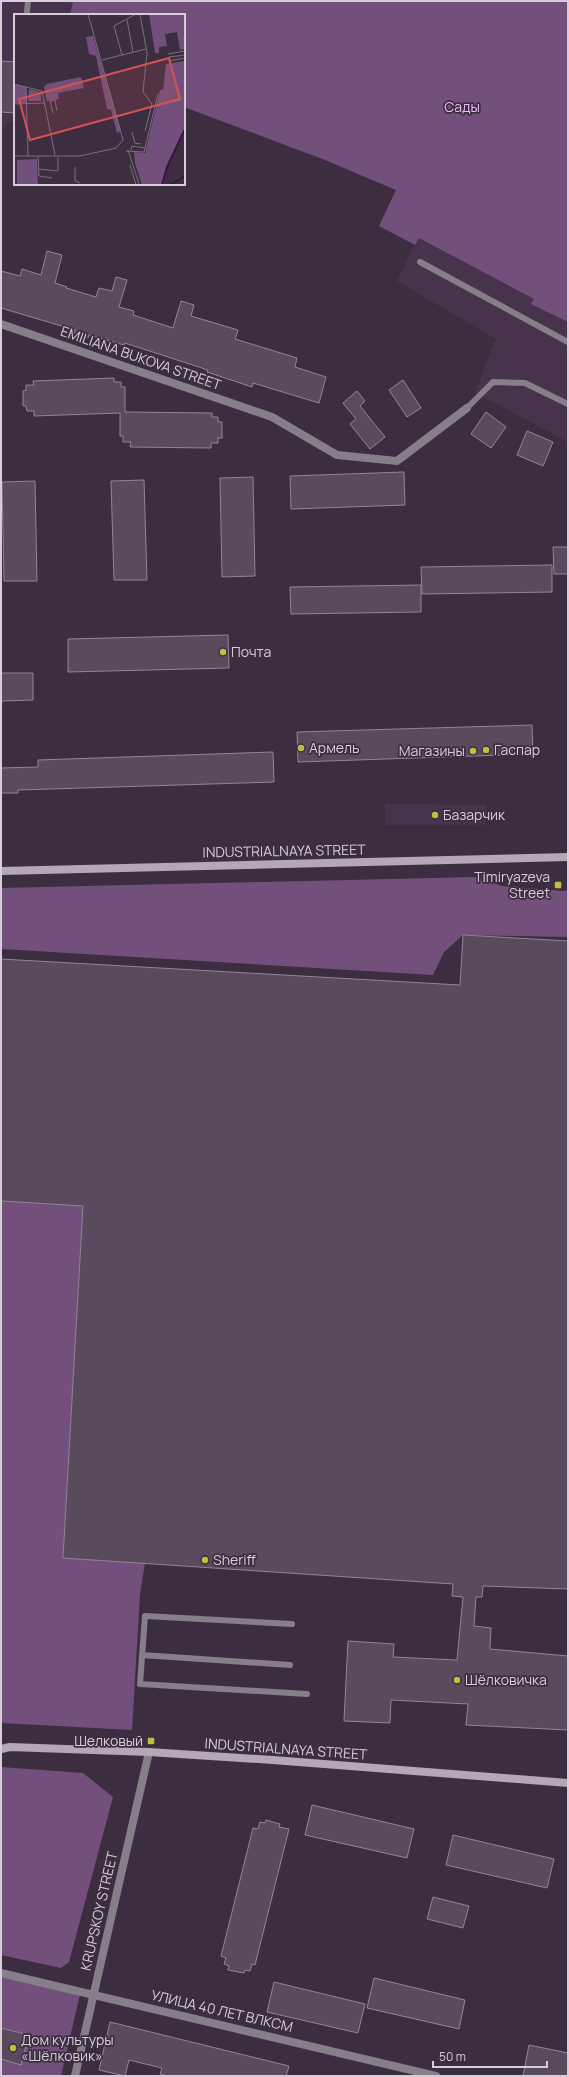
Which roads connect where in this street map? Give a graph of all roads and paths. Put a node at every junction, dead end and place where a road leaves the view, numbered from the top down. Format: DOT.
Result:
graph roads {
  1 [pos="28,1"];
  2 [pos="27,11"];
  3 [pos="420,262"];
  4 [pos="1,324"];
  5 [pos="568,342"];
  6 [pos="568,404"];
  7 [pos="467,408"];
  8 [pos="568,857"];
  9 [pos="1,871"];
  10 [pos="292,1624"];
  11 [pos="142,1655"];
  12 [pos="290,1665"];
  13 [pos="306,1694"];
  14 [pos="1,1749"];
  15 [pos="149,1752"];
  16 [pos="568,1782"];
  17 [pos="1,1973"];
  18 [pos="93,1994"];
  19 [pos="75,2076"];
  20 [pos="436,2076"];
  1 -- 2 [label="lane"];
  3 -- 5 [label="lane"];
  4 -- 7 [label="street, EMILIANA BUKOVA STREET"];
  6 -- 7 [label="lane"];
  8 -- 9 [label="street, INDUSTRIALNAYA STREET"];
  10 -- 11 [label="lane"];
  11 -- 12 [label="lane"];
  11 -- 13 [label="lane"];
  14 -- 15 [label="street, INDUSTRIALNAYA STREET"];
  15 -- 16 [label="street, INDUSTRIALNAYA STREET"];
  15 -- 18 [label="street, KRUPSKOY STREET"];
  17 -- 18 [label="street, УЛИЦА 40 ЛЕТ ВЛКСМ"];
  18 -- 19 [label="street, KRUPSKOY STREET"];
  18 -- 20 [label="street, УЛИЦА 40 ЛЕТ ВЛКСМ"];
}
